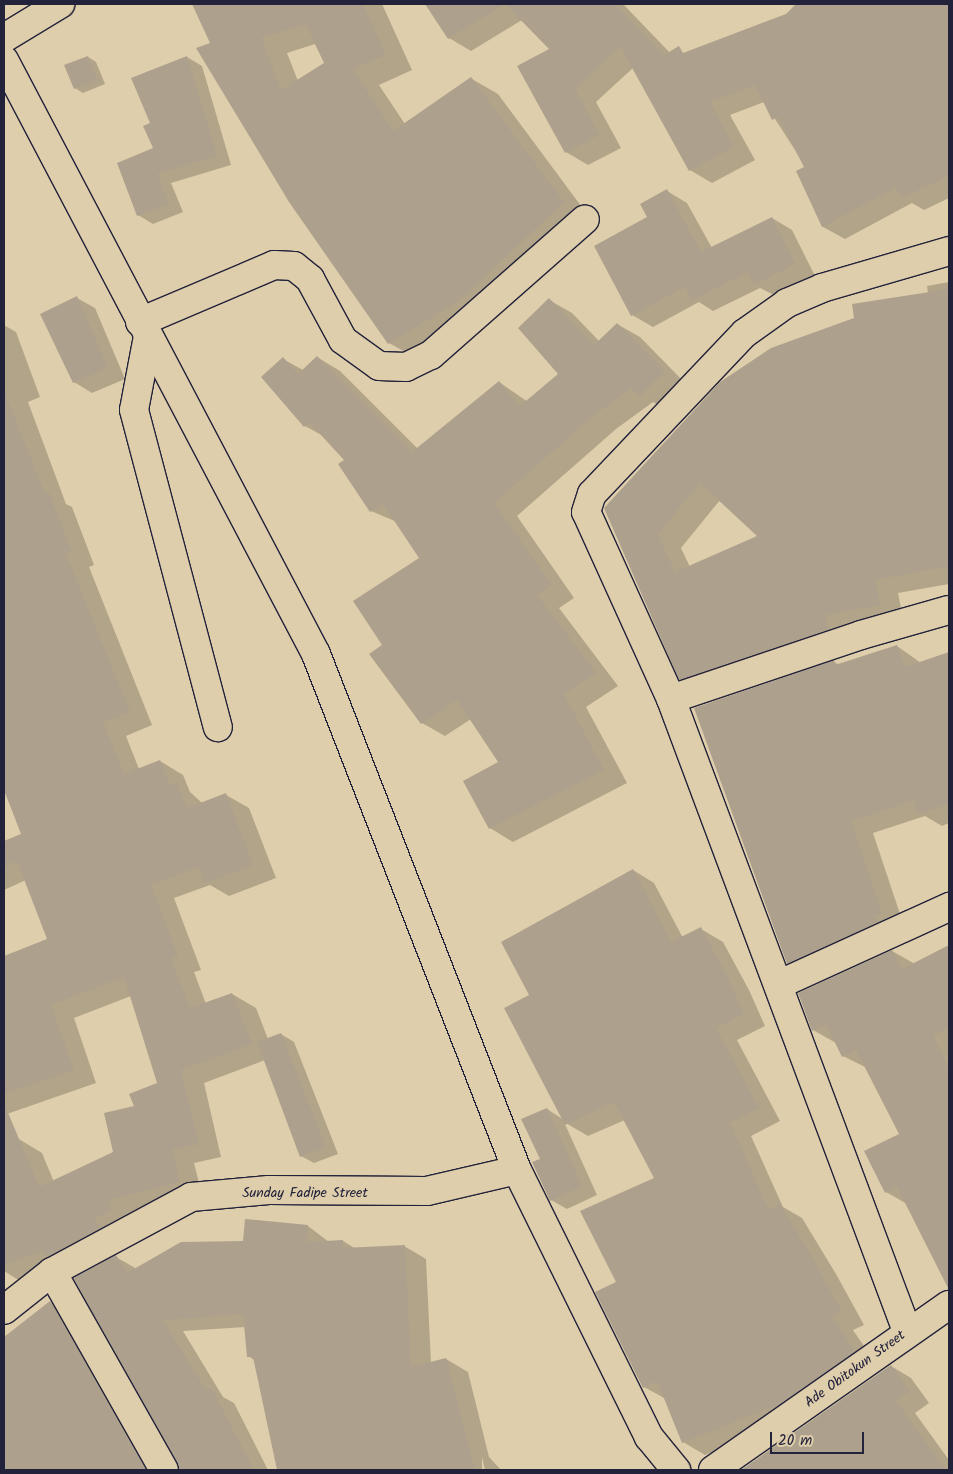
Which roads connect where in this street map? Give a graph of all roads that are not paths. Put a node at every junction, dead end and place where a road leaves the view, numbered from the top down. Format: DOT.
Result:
graph roads {
  1 [pos="60,4"];
  2 [pos="5,41"];
  3 [pos="586,219"];
  4 [pos="949,251"];
  5 [pos="144,329"];
  6 [pos="949,610"];
  7 [pos="671,699"];
  8 [pos="218,727"];
  9 [pos="949,906"];
  10 [pos="780,984"];
  11 [pos="517,1170"];
  12 [pos="52,1272"];
  13 [pos="949,1305"];
  14 [pos="4,1310"];
  15 [pos="907,1331"];
  16 [pos="164,1470"];
  17 [pos="676,1470"];
  18 [pos="713,1470"];
  1 -- 2 [label="street"];
  2 -- 5 [label="street"];
  3 -- 5 [label="street"];
  4 -- 7 [label="street"];
  5 -- 8 [label="street"];
  5 -- 11 [label="street"];
  6 -- 7 [label="street"];
  7 -- 10 [label="street"];
  9 -- 10 [label="street"];
  10 -- 15 [label="street"];
  11 -- 12 [label="street, Sunday Fadipe Street"];
  11 -- 17 [label="street"];
  12 -- 14 [label="street, Sunday Fadipe Street"];
  12 -- 16 [label="street"];
  13 -- 15 [label="street, Ade Obitokun Street"];
  15 -- 18 [label="street, Ade Obitokun Street"];
}
